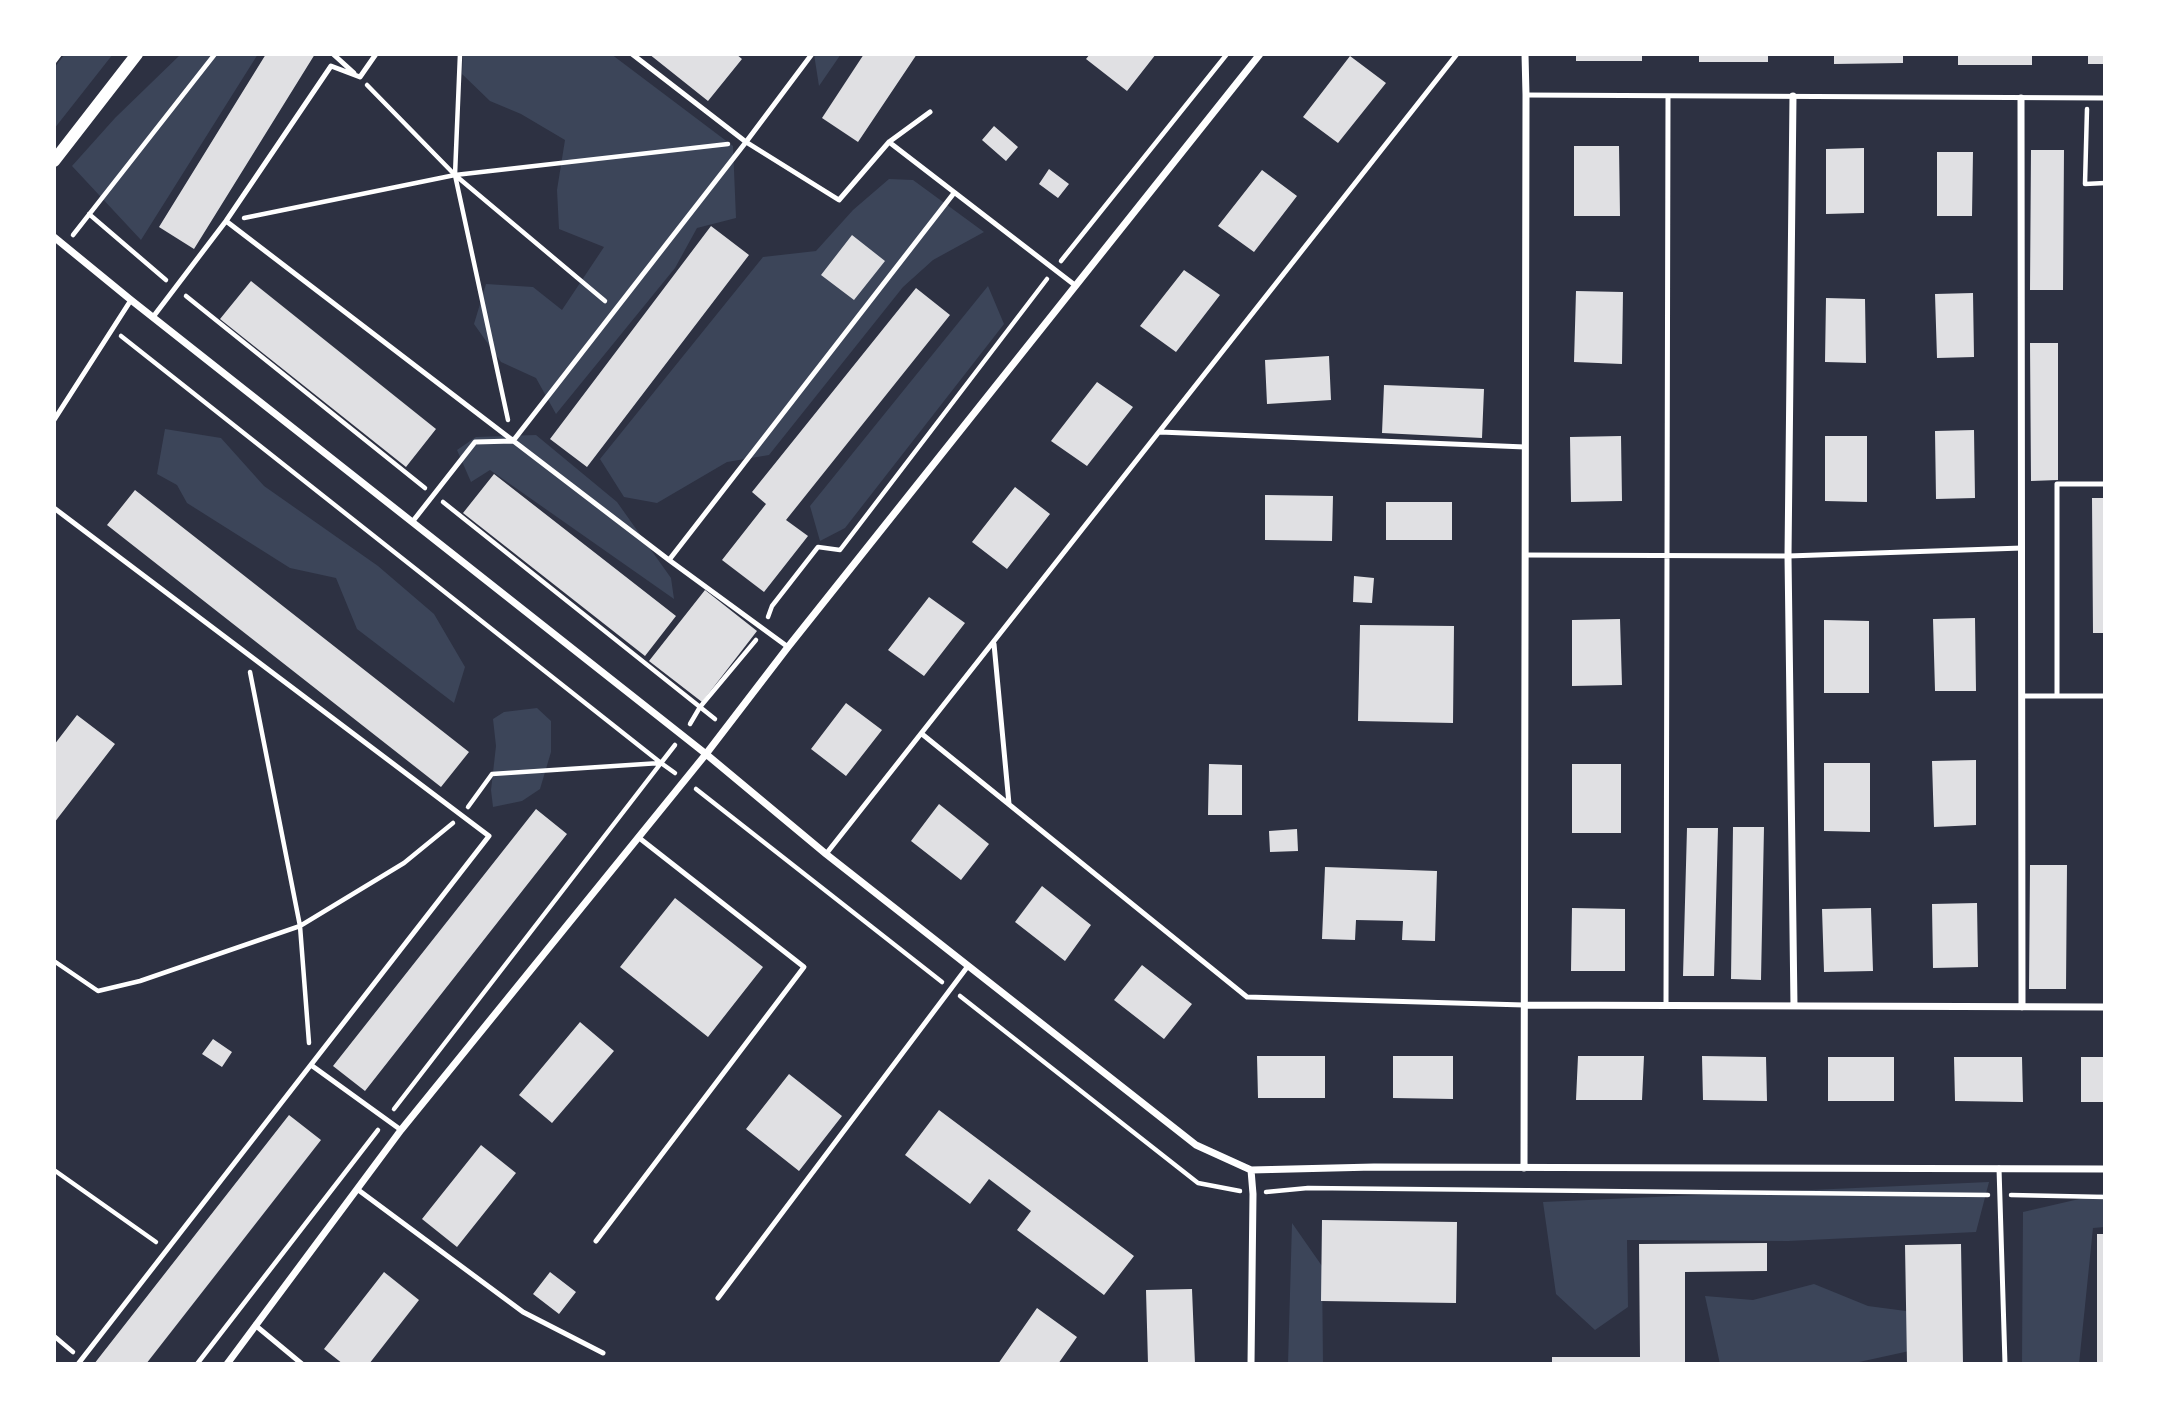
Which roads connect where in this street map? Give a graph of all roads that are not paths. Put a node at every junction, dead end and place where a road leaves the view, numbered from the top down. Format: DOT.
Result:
graph roads {
  1 [pos="137,54"];
  2 [pos="332,54"];
  3 [pos="376,54"];
  4 [pos="632,54"];
  5 [pos="812,54"];
  6 [pos="1260,54"];
  7 [pos="1457,54"];
  8 [pos="1525,54"];
  9 [pos="359,77"];
  10 [pos="1527,95"];
  11 [pos="1668,96"];
  12 [pos="1793,96"];
  13 [pos="2021,98"];
  14 [pos="2105,98"];
  15 [pos="930,113"];
  16 [pos="746,142"];
  17 [pos="889,142"];
  18 [pos="54,161"];
  19 [pos="954,193"];
  20 [pos="226,221"];
  21 [pos="54,237"];
  22 [pos="1076,286"];
  23 [pos="131,300"];
  24 [pos="153,317"];
  25 [pos="54,420"];
  26 [pos="1160,432"];
  27 [pos="513,441"];
  28 [pos="1525,447"];
  29 [pos="2105,484"];
  30 [pos="54,508"];
  31 [pos="413,521"];
  32 [pos="2022,548"];
  33 [pos="1525,555"];
  34 [pos="1666,556"];
  35 [pos="1788,556"];
  36 [pos="669,560"];
  37 [pos="994,642"];
  38 [pos="788,647"];
  39 [pos="2022,696"];
  40 [pos="2057,696"];
  41 [pos="2105,696"];
  42 [pos="922,734"];
  43 [pos="706,754"];
  44 [pos="1009,804"];
  45 [pos="638,837"];
  46 [pos="826,854"];
  47 [pos="968,966"];
  48 [pos="1524,1005"];
  49 [pos="1666,1006"];
  50 [pos="1794,1006"];
  51 [pos="2022,1007"];
  52 [pos="2105,1007"];
  53 [pos="311,1065"];
  54 [pos="401,1130"];
  55 [pos="1524,1168"];
  56 [pos="2000,1168"];
  57 [pos="2105,1169"];
  58 [pos="1251,1170"];
  59 [pos="357,1189"];
  60 [pos="596,1241"];
  61 [pos="718,1298"];
  62 [pos="256,1325"];
  63 [pos="603,1353"];
  64 [pos="80,1362"];
  65 [pos="227,1364"];
  66 [pos="302,1364"];
  67 [pos="1251,1364"];
  68 [pos="2005,1364"];
  1 -- 18 [label="street"];
  2 -- 9 [label="lane"];
  3 -- 9 [label="lane"];
  4 -- 16 [label="lane"];
  5 -- 16 [label="lane"];
  6 -- 22 [label="street"];
  7 -- 26 [label="lane"];
  8 -- 10 [label="street"];
  9 -- 20 [label="lane"];
  10 -- 11 [label="lane"];
  10 -- 28 [label="street"];
  11 -- 12 [label="lane"];
  11 -- 34 [label="lane"];
  12 -- 13 [label="lane"];
  12 -- 35 [label="street"];
  13 -- 14 [label="lane"];
  13 -- 32 [label="street"];
  15 -- 17 [label="lane"];
  16 -- 17 [label="lane"];
  16 -- 27 [label="lane"];
  17 -- 19 [label="lane"];
  19 -- 22 [label="lane"];
  19 -- 36 [label="lane"];
  20 -- 24 [label="lane"];
  20 -- 27 [label="lane"];
  21 -- 23 [label="street"];
  22 -- 38 [label="street"];
  23 -- 24 [label="street"];
  23 -- 25 [label="lane"];
  24 -- 31 [label="street"];
  26 -- 28 [label="lane"];
  26 -- 37 [label="lane"];
  27 -- 31 [label="lane"];
  27 -- 36 [label="lane"];
  28 -- 33 [label="street"];
  29 -- 40 [label="lane"];
  30 -- 53 [label="lane"];
  31 -- 43 [label="street"];
  32 -- 35 [label="lane"];
  32 -- 39 [label="street"];
  33 -- 34 [label="lane"];
  33 -- 48 [label="street"];
  34 -- 35 [label="lane"];
  34 -- 49 [label="lane"];
  35 -- 50 [label="street"];
  36 -- 38 [label="lane"];
  37 -- 42 [label="lane"];
  37 -- 44 [label="lane"];
  38 -- 43 [label="street"];
  39 -- 40 [label="lane"];
  39 -- 51 [label="street"];
  40 -- 41 [label="lane"];
  42 -- 44 [label="lane"];
  42 -- 46 [label="lane"];
  43 -- 45 [label="street"];
  43 -- 46 [label="street"];
  44 -- 48 [label="lane"];
  45 -- 54 [label="street"];
  45 -- 60 [label="lane"];
  46 -- 47 [label="street"];
  47 -- 58 [label="street"];
  47 -- 61 [label="lane"];
  48 -- 49 [label="street"];
  48 -- 55 [label="street"];
  49 -- 50 [label="street"];
  50 -- 51 [label="street"];
  51 -- 52 [label="street"];
  53 -- 54 [label="lane"];
  53 -- 64 [label="lane"];
  54 -- 59 [label="street"];
  55 -- 56 [label="street"];
  55 -- 58 [label="street"];
  56 -- 57 [label="street"];
  56 -- 68 [label="lane"];
  58 -- 67 [label="street"];
  59 -- 62 [label="street"];
  59 -- 63 [label="lane"];
  62 -- 65 [label="street"];
  62 -- 66 [label="lane"];
}
